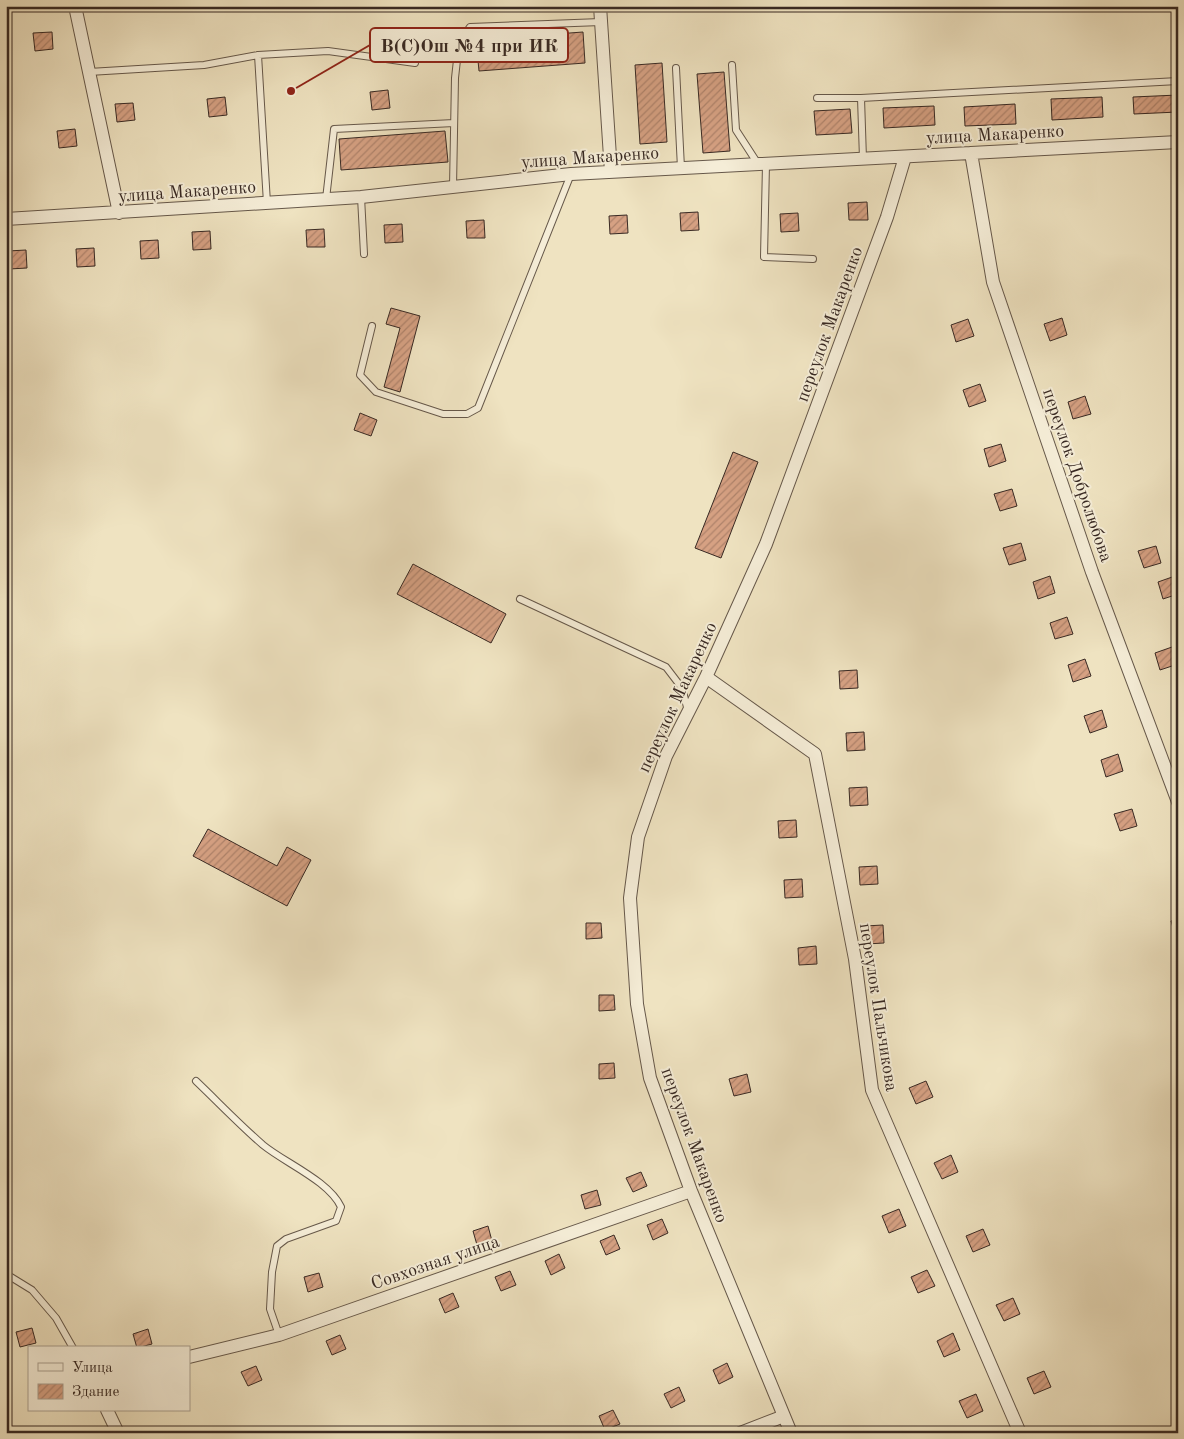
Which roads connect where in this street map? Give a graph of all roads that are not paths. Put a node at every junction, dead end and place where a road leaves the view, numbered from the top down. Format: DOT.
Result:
graph roads {
  1 [pos="75,6"];
  2 [pos="600,6"];
  3 [pos="601,22"];
  4 [pos="258,55"];
  5 [pos="415,63"];
  6 [pos="732,65"];
  7 [pos="676,68"];
  8 [pos="89,72"];
  9 [pos="1178,81"];
  10 [pos="817,98"];
  11 [pos="861,98"];
  12 [pos="454,123"];
  13 [pos="1178,142"];
  14 [pos="971,153"];
  15 [pos="905,157"];
  16 [pos="863,159"];
  17 [pos="762,164"];
  18 [pos="682,168"];
  19 [pos="611,172"];
  20 [pos="571,174"];
  21 [pos="453,187"];
  22 [pos="361,197"];
  23 [pos="326,199"];
  24 [pos="268,203"];
  25 [pos="119,213"];
  26 [pos="6,219"];
  27 [pos="364,254"];
  28 [pos="813,259"];
  29 [pos="372,326"];
  30 [pos="520,599"];
  31 [pos="706,677"];
  32 [pos="688,712"];
  33 [pos="1178,802"];
  34 [pos="196,1081"];
  35 [pos="690,1191"];
  36 [pos="6,1274"];
  37 [pos="279,1335"];
  38 [pos="72,1346"];
  39 [pos="190,1356"];
  40 [pos="108,1412"];
  41 [pos="784,1416"];
  42 [pos="118,1433"];
  43 [pos="740,1433"];
  44 [pos="791,1433"];
  45 [pos="1020,1433"];
  1 -- 8 [label="street"];
  2 -- 3 [label="street"];
  3 -- 12 [label="lane"];
  3 -- 19 [label="street"];
  4 -- 5 [label="lane"];
  4 -- 8 [label="lane"];
  4 -- 24 [label="lane"];
  6 -- 17 [label="lane"];
  7 -- 18 [label="lane"];
  8 -- 25 [label="street"];
  9 -- 11 [label="lane"];
  10 -- 11 [label="lane"];
  11 -- 16 [label="lane"];
  12 -- 21 [label="lane"];
  12 -- 23 [label="lane"];
  13 -- 14 [label="street, улица Макаренко"];
  14 -- 15 [label="street, улица Макаренко"];
  14 -- 33 [label="street, переулок Добролюбова"];
  15 -- 16 [label="street, улица Макаренко"];
  15 -- 31 [label="street, переулок Макаренко"];
  16 -- 17 [label="street, улица Макаренко"];
  17 -- 18 [label="street, улица Макаренко"];
  17 -- 28 [label="lane"];
  18 -- 19 [label="street, улица Макаренко"];
  19 -- 20 [label="street, улица Макаренко"];
  20 -- 21 [label="street, улица Макаренко"];
  20 -- 29 [label="lane"];
  21 -- 22 [label="street, улица Макаренко"];
  22 -- 23 [label="street, улица Макаренко"];
  22 -- 27 [label="lane"];
  23 -- 24 [label="street, улица Макаренко"];
  24 -- 25 [label="street, улица Макаренко"];
  25 -- 26 [label="street, улица Макаренко"];
  30 -- 32 [label="lane"];
  31 -- 32 [label="street, переулок Макаренко"];
  31 -- 45 [label="street, переулок Пальчикова"];
  32 -- 35 [label="street, переулок Макаренко"];
  34 -- 37 [label="lane"];
  35 -- 37 [label="street, Совхозная улица"];
  35 -- 41 [label="street, переулок Макаренко"];
  36 -- 38 [label="lane"];
  37 -- 39 [label="street, Совхозная улица"];
  40 -- 42 [label="street"];
  41 -- 43 [label="street"];
  41 -- 44 [label="street, переулок Макаренко"];
}
